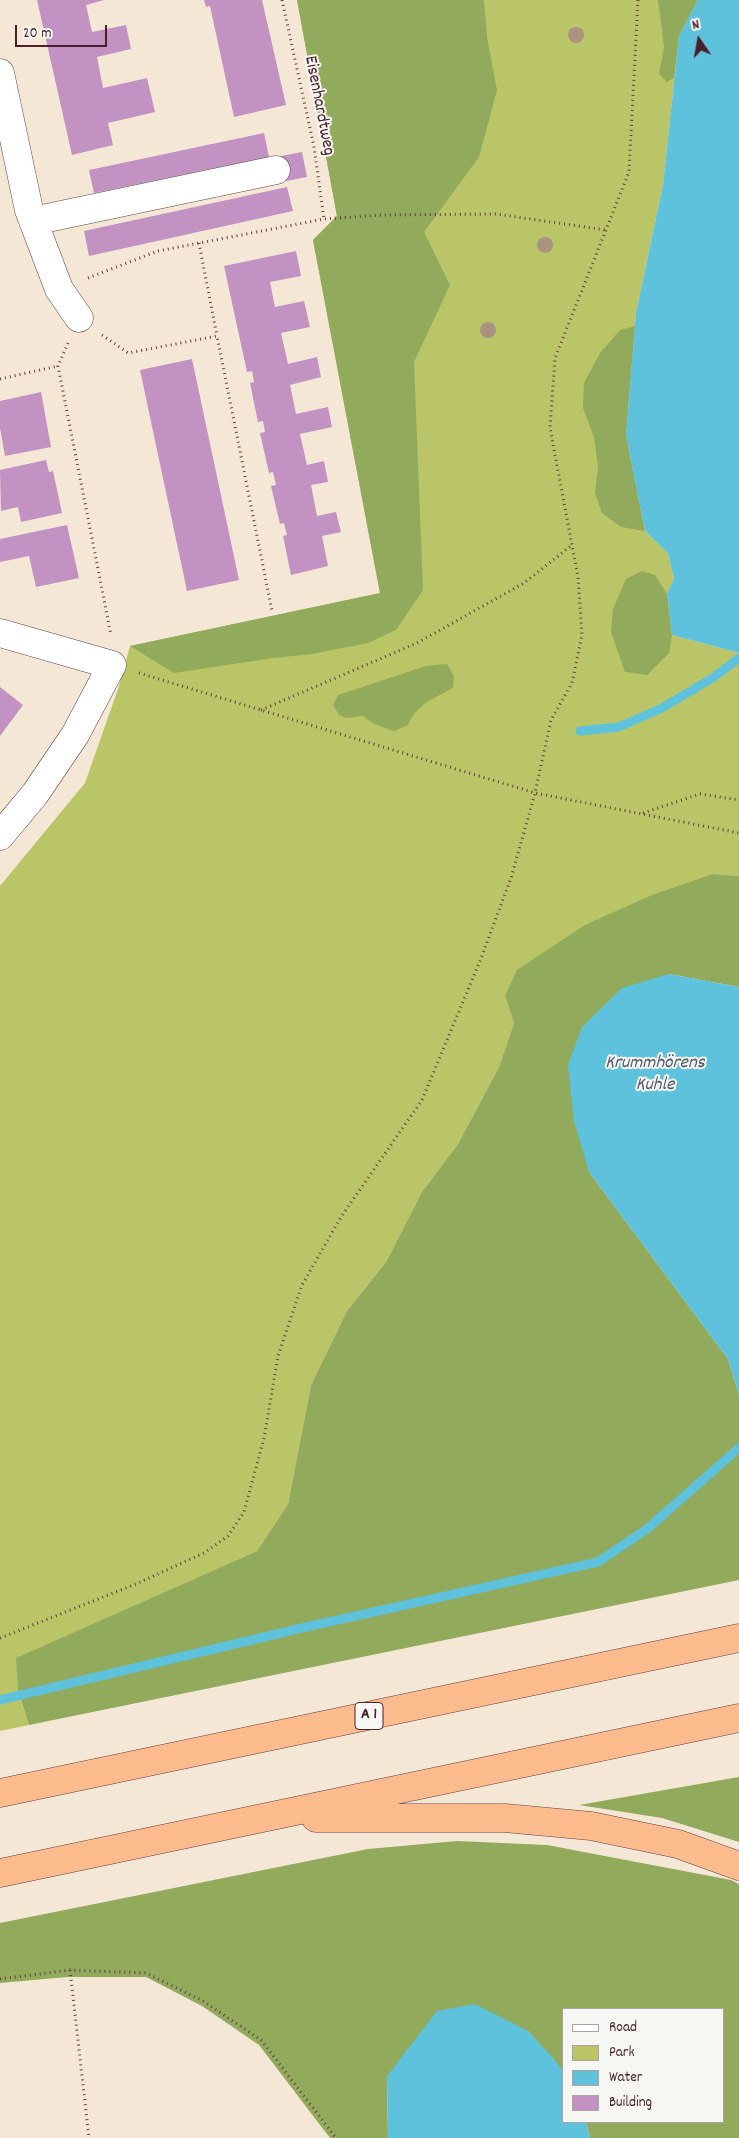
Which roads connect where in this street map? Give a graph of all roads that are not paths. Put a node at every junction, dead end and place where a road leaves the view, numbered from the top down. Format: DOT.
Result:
graph roads {
  1 [pos="0,73"];
  2 [pos="276,170"];
  3 [pos="33,221"];
  4 [pos="79,318"];
  5 [pos="0,633"];
  6 [pos="0,836"];
  7 [pos="739,1638"];
  8 [pos="739,1718"];
  9 [pos="0,1793"];
  10 [pos="260,1818"];
  11 [pos="739,1866"];
  12 [pos="0,1873"];
  1 -- 3 [label="street"];
  2 -- 3 [label="street"];
  3 -- 4 [label="street"];
  5 -- 6 [label="street"];
  7 -- 9 [label="highway, A 1"];
  8 -- 10 [label="highway"];
  10 -- 11 [label="highway"];
  10 -- 12 [label="highway"];
}
